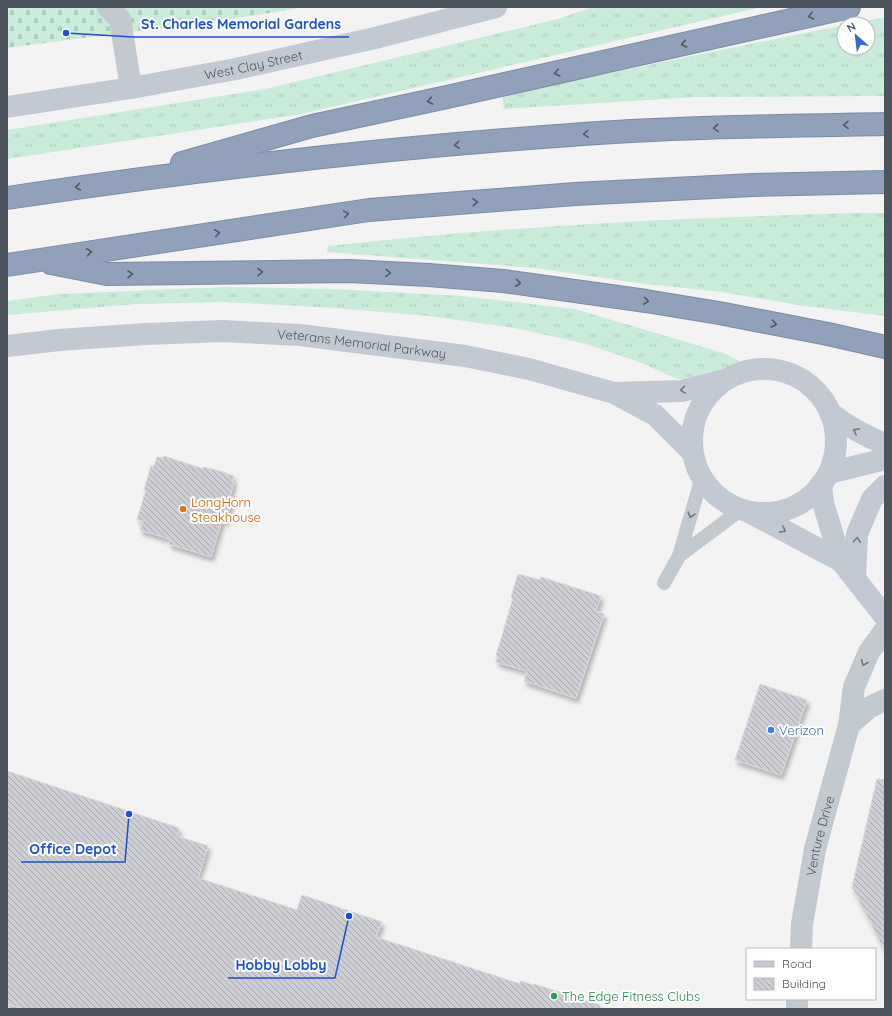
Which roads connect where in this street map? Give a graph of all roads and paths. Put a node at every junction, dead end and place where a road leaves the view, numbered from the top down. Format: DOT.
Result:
graph roads {
  1 [pos="496,7"];
  2 [pos="849,7"];
  3 [pos="119,11"];
  4 [pos="131,88"];
  5 [pos="7,106"];
  6 [pos="885,124"];
  7 [pos="117,182"];
  8 [pos="885,182"];
  9 [pos="7,198"];
  10 [pos="36,260"];
  11 [pos="7,265"];
  12 [pos="7,346"];
  13 [pos="885,347"];
  14 [pos="721,381"];
  15 [pos="614,393"];
  16 [pos="830,413"];
  17 [pos="885,444"];
  18 [pos="692,452"];
  19 [pos="885,460"];
  20 [pos="702,478"];
  21 [pos="825,478"];
  22 [pos="885,486"];
  23 [pos="745,511"];
  24 [pos="679,556"];
  25 [pos="840,561"];
  26 [pos="855,579"];
  27 [pos="664,583"];
  28 [pos="885,617"];
  29 [pos="885,630"];
  30 [pos="885,700"];
  31 [pos="849,724"];
  32 [pos="801,948"];
  1 -- 4 [label="main road, West Clay Street"];
  2 -- 7 [label="highway, one-way"];
  3 -- 4 [label="street"];
  4 -- 5 [label="main road, West Clay Street"];
  6 -- 7 [label="highway, one-way"];
  7 -- 9 [label="highway, one-way"];
  10 -- 8 [label="highway, one-way"];
  10 -- 11 [label="highway"];
  10 -- 13 [label="highway, one-way"];
  12 -- 15 [label="main road, Veterans Memorial Parkway"];
  14 -- 15 [label="main road, one-way"];
  14 -- 16 [label="main road"];
  14 -- 18 [label="main road"];
  15 -- 18 [label="main road, Veterans Memorial Parkway"];
  17 -- 16 [label="main road, one-way"];
  16 -- 21 [label="main road"];
  18 -- 20 [label="main road"];
  19 -- 21 [label="main road"];
  20 -- 23 [label="main road"];
  20 -- 24 [label="lane, one-way"];
  21 -- 23 [label="main road"];
  21 -- 25 [label="main road"];
  26 -- 22 [label="main road, one-way"];
  23 -- 24 [label="lane"];
  23 -- 25 [label="main road, one-way"];
  24 -- 27 [label="lane"];
  25 -- 26 [label="main road"];
  26 -- 28 [label="main road"];
  29 -- 31 [label="street, Venture Drive, one-way"];
  30 -- 31 [label="street"];
  31 -- 32 [label="street, Venture Drive"];
}
